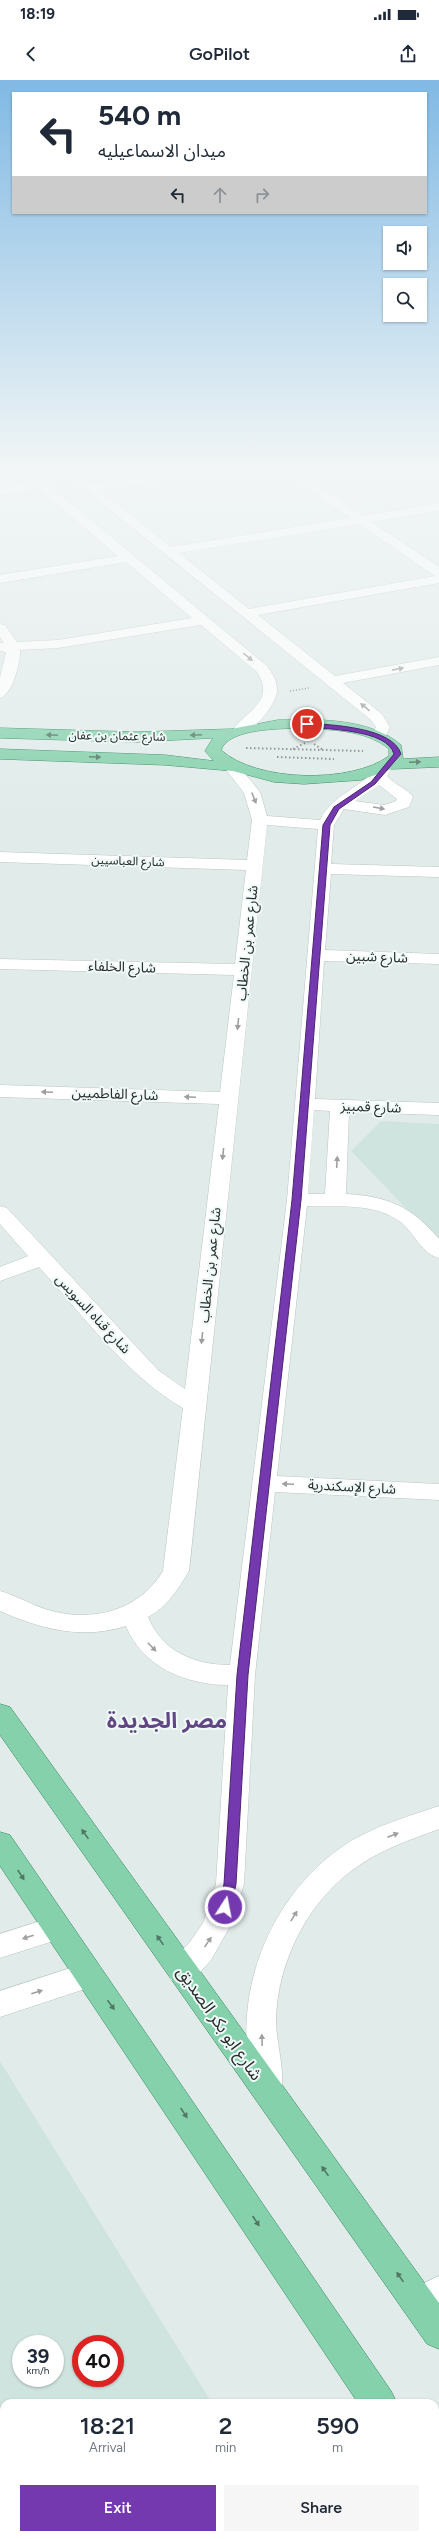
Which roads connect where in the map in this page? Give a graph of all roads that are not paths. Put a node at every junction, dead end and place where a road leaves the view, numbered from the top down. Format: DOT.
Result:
graph roads {
  1 [pos="163,586"];
  2 [pos="214,586"];
  3 [pos="401,586"];
  4 [pos="248,613"];
  5 [pos="205,620"];
  6 [pos="0,628"];
  7 [pos="7,647"];
  8 [pos="439,661"];
  9 [pos="334,682"];
  10 [pos="0,694"];
  11 [pos="237,732"];
  12 [pos="0,733"];
  13 [pos="100,736"];
  14 [pos="379,737"];
  15 [pos="439,750"];
  16 [pos="0,754"];
  17 [pos="396,757"];
  18 [pos="143,759"];
  19 [pos="439,762"];
  20 [pos="232,767"];
  21 [pos="340,804"];
  22 [pos="260,820"];
  23 [pos="326,825"];
  24 [pos="0,857"];
  25 [pos="256,865"];
  26 [pos="322,869"];
  27 [pos="439,872"];
  28 [pos="316,955"];
  29 [pos="439,959"];
  30 [pos="0,964"];
  31 [pos="244,970"];
  32 [pos="0,1091"];
  33 [pos="230,1098"];
  34 [pos="304,1104"];
  35 [pos="340,1105"];
  36 [pos="439,1109"];
  37 [pos="296,1200"];
  38 [pos="335,1201"];
  39 [pos="0,1212"];
  40 [pos="439,1252"];
  41 [pos="42,1258"];
  42 [pos="0,1274"];
  43 [pos="195,1405"];
  44 [pos="264,1483"];
  45 [pos="439,1492"];
  46 [pos="0,1600"];
  47 [pos="134,1613"];
  48 [pos="242,1675"];
  49 [pos="0,1714"];
  50 [pos="439,1817"];
  51 [pos="0,1842"];
  52 [pos="56,1928"];
  53 [pos="0,1946"];
  54 [pos="182,1970"];
  55 [pos="89,1975"];
  56 [pos="0,2004"];
  57 [pos="269,2092"];
  58 [pos="429,2297"];
  59 [pos="439,2332"];
  60 [pos="376,2399"];
  1 -- 5 [label="street"];
  2 -- 4 [label="street"];
  3 -- 4 [label="street"];
  4 -- 9 [label="street"];
  5 -- 7 [label="street"];
  5 -- 11 [label="street, one-way"];
  6 -- 7 [label="street"];
  7 -- 10 [label="street"];
  9 -- 8 [label="street, one-way"];
  14 -- 9 [label="street, one-way"];
  11 -- 13 [label="main road, شارع عثمان بن عفان, one-way"];
  11 -- 14 [label="main road, شارع عثمان بن عفان"];
  11 -- 20 [label="main road"];
  13 -- 12 [label="main road, شارع عثمان بن عفان, one-way"];
  13 -- 18 [label="main road"];
  14 -- 17 [label="main road, شارع عثمان بن عفان"];
  15 -- 17 [label="main road"];
  16 -- 18 [label="main road, شارع عثمان بن عفان, one-way"];
  17 -- 19 [label="main road, one-way"];
  17 -- 20 [label="main road"];
  17 -- 21 [label="street"];
  21 -- 17 [label="street, one-way"];
  18 -- 20 [label="main road, شارع عثمان بن عفان"];
  20 -- 22 [label="street, شارع عمر بن الخطاب, one-way"];
  21 -- 23 [label="street"];
  22 -- 23 [label="street"];
  22 -- 25 [label="street, شارع عمر بن الخطاب"];
  23 -- 26 [label="street"];
  24 -- 25 [label="street, شارع العباسيين"];
  25 -- 31 [label="street, شارع عمر بن الخطاب"];
  26 -- 27 [label="street"];
  26 -- 28 [label="street"];
  28 -- 29 [label="street, شارع شبين"];
  28 -- 34 [label="street"];
  30 -- 31 [label="street, شارع الخلفاء"];
  31 -- 33 [label="street, شارع عمر بن الخطاب, one-way"];
  33 -- 32 [label="street, شارع الفاطميين, one-way"];
  33 -- 43 [label="street, شارع عمر بن الخطاب, one-way"];
  34 -- 35 [label="street, شارع قمبيز"];
  34 -- 37 [label="street"];
  35 -- 36 [label="street, شارع قمبيز"];
  38 -- 35 [label="street, one-way"];
  37 -- 38 [label="street"];
  37 -- 44 [label="street"];
  38 -- 40 [label="street"];
  39 -- 41 [label="street, شارع قناه السويس"];
  41 -- 42 [label="street"];
  41 -- 43 [label="street, شارع قناه السويس"];
  43 -- 47 [label="street, شارع عمر بن الخطاب"];
  45 -- 44 [label="street, شارع الإسكندرية, one-way"];
  44 -- 48 [label="street"];
  46 -- 47 [label="street, شارع عمر بن الخطاب"];
  47 -- 48 [label="street, one-way"];
  54 -- 48 [label="street, one-way"];
  54 -- 49 [label="main road, شارع ابو بكر الصديق, one-way"];
  57 -- 50 [label="street, one-way"];
  51 -- 52 [label="main road, one-way"];
  52 -- 53 [label="street, one-way"];
  52 -- 55 [label="main road"];
  54 -- 57 [label="main road, شارع ابو بكر الصديق"];
  56 -- 55 [label="street, one-way"];
  55 -- 60 [label="main road, one-way"];
  58 -- 57 [label="main road, شارع ابو بكر الصديق, one-way"];
  58 -- 59 [label="main road, شارع ابو بكر الصديق"];
}
